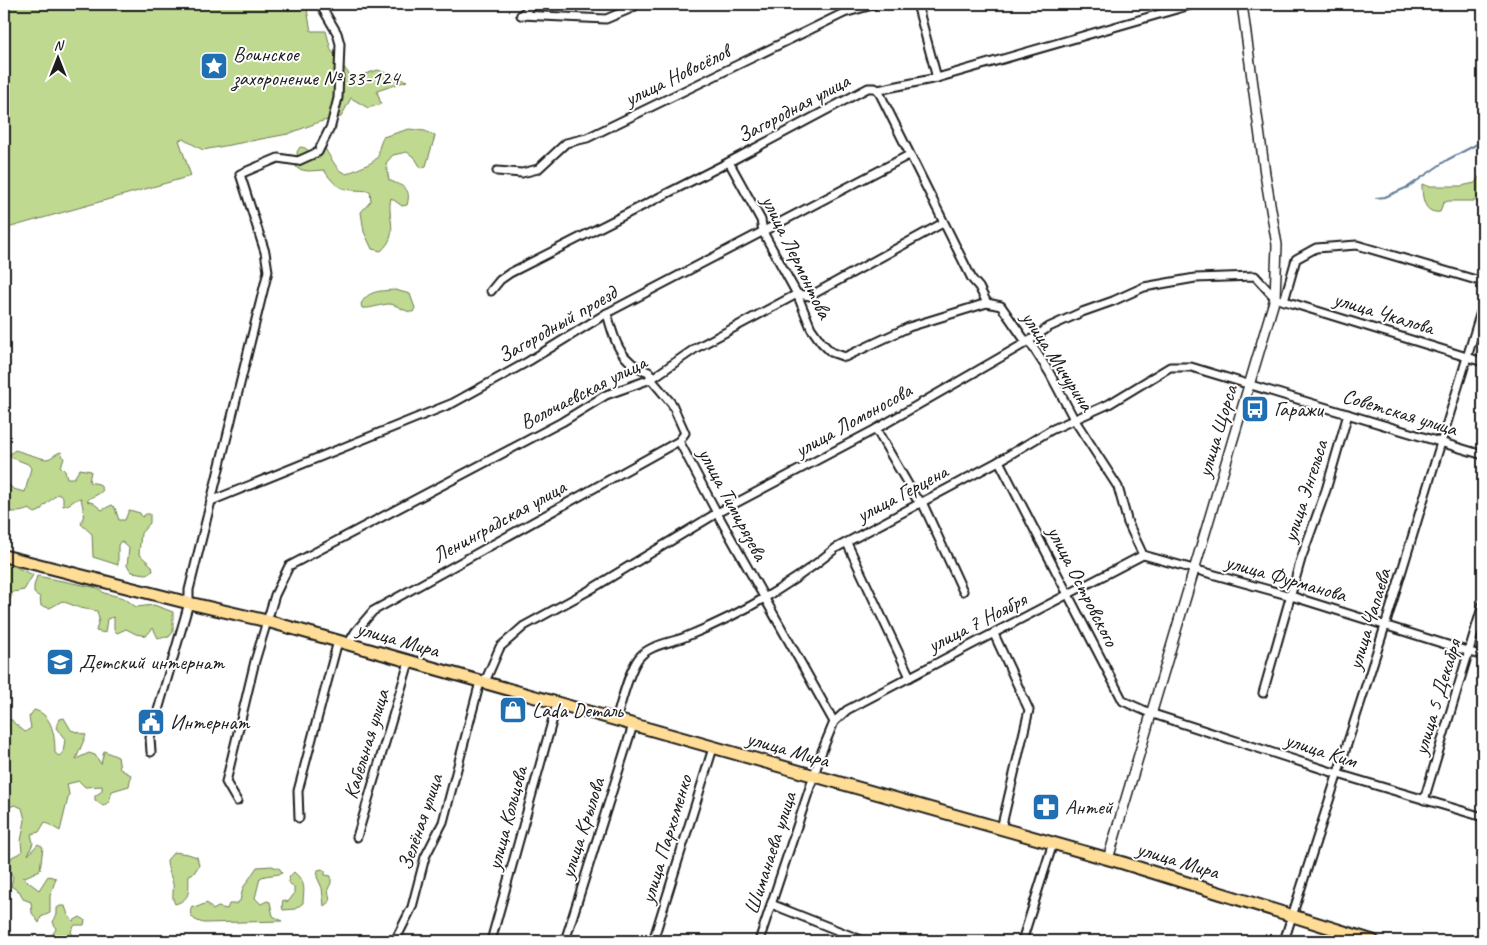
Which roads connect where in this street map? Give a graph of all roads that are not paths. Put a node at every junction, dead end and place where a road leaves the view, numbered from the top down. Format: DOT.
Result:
graph roads {
  1 [pos="320,4"];
  2 [pos="531,4"];
  3 [pos="637,4"];
  4 [pos="876,4"];
  5 [pos="917,4"];
  6 [pos="1194,4"];
  7 [pos="1242,4"];
  8 [pos="937,78"];
  9 [pos="878,90"];
  10 [pos="909,155"];
  11 [pos="729,162"];
  12 [pos="498,171"];
  13 [pos="943,223"];
  14 [pos="763,232"];
  15 [pos="1483,282"];
  16 [pos="491,291"];
  17 [pos="797,294"];
  18 [pos="1275,298"];
  19 [pos="1284,301"];
  20 [pos="987,302"];
  21 [pos="1483,305"];
  22 [pos="608,313"];
  23 [pos="1029,341"];
  24 [pos="1468,357"];
  25 [pos="1483,362"];
  26 [pos="651,379"];
  27 [pos="1249,384"];
  28 [pos="1348,414"];
  29 [pos="1074,419"];
  30 [pos="876,429"];
  31 [pos="679,441"];
  32 [pos="1442,443"];
  33 [pos="1483,455"];
  34 [pos="999,461"];
  35 [pos="211,501"];
  36 [pos="922,502"];
  37 [pos="717,513"];
  38 [pos="847,542"];
  39 [pos="1143,555"];
  40 [pos="4,556"];
  41 [pos="1194,570"];
  42 [pos="963,591"];
  43 [pos="1068,596"];
  44 [pos="1291,596"];
  45 [pos="765,599"];
  46 [pos="189,603"];
  47 [pos="1483,604"];
  48 [pos="267,621"];
  49 [pos="1385,626"];
  50 [pos="994,634"];
  51 [pos="343,643"];
  52 [pos="1469,651"];
  53 [pos="1483,656"];
  54 [pos="409,662"];
  55 [pos="910,677"];
  56 [pos="480,682"];
  57 [pos="1263,693"];
  58 [pos="557,704"];
  59 [pos="1150,713"];
  60 [pos="616,720"];
  61 [pos="834,722"];
  62 [pos="633,725"];
  63 [pos="713,748"];
  64 [pos="151,752"];
  65 [pos="1338,774"];
  66 [pos="814,776"];
  67 [pos="1424,800"];
  68 [pos="237,801"];
  69 [pos="1483,817"];
  70 [pos="298,818"];
  71 [pos="1002,829"];
  72 [pos="357,837"];
  73 [pos="1053,844"];
  74 [pos="1108,859"];
  75 [pos="772,904"];
  76 [pos="1291,915"];
  77 [pos="395,941"];
  78 [pos="491,941"];
  79 [pos="565,941"];
  80 [pos="653,941"];
  81 [pos="759,941"];
  82 [pos="864,941"];
  83 [pos="1022,941"];
  84 [pos="1284,941"];
  85 [pos="1373,941"];
  1 -- 35 [label="street"];
  2 -- 3 [label="street"];
  4 -- 12 [label="street, улица Новосёлов"];
  5 -- 8 [label="street"];
  6 -- 8 [label="street, Загородная улица"];
  7 -- 18 [label="street, улица Щорса"];
  8 -- 9 [label="street, Загородная улица"];
  9 -- 10 [label="street, улица Мичурина"];
  9 -- 11 [label="street, Загородная улица"];
  10 -- 13 [label="street, улица Мичурина"];
  10 -- 14 [label="street, Загородный проезд"];
  11 -- 14 [label="street, улица Лермонтова"];
  11 -- 16 [label="street, Загородная улица"];
  13 -- 17 [label="street, Волочаевская улица"];
  13 -- 20 [label="street, улица Мичурина"];
  14 -- 17 [label="street, улица Лермонтова"];
  14 -- 22 [label="street, Загородный проезд"];
  15 -- 19 [label="street"];
  17 -- 20 [label="street, улица Лермонтова"];
  17 -- 26 [label="street, Волочаевская улица"];
  18 -- 19 [label="street, улица Чкалова"];
  18 -- 23 [label="street, улица Ломоносова"];
  18 -- 27 [label="street, улица Щорса"];
  19 -- 24 [label="street, улица Чкалова"];
  20 -- 23 [label="street, улица Мичурина"];
  21 -- 24 [label="street, улица Чапаева"];
  22 -- 26 [label="street, улица Тимирязева"];
  22 -- 35 [label="street, Загородный проезд"];
  23 -- 29 [label="street, улица Мичурина"];
  23 -- 30 [label="street, улица Ломоносова"];
  24 -- 25 [label="street, улица Чкалова"];
  24 -- 32 [label="street, улица Чапаева"];
  26 -- 31 [label="street, улица Тимирязева"];
  26 -- 48 [label="street, Волочаевская улица"];
  27 -- 28 [label="street, Советская улица"];
  27 -- 29 [label="street, улица Герцена"];
  27 -- 41 [label="street, улица Щорса"];
  28 -- 32 [label="street, Советская улица"];
  28 -- 44 [label="street, улица Энгельса"];
  29 -- 34 [label="street, улица Герцена"];
  29 -- 39 [label="street, улица Мичурина"];
  30 -- 36 [label="street"];
  30 -- 37 [label="street, улица Ломоносова"];
  31 -- 37 [label="street, улица Тимирязева"];
  31 -- 51 [label="street, Ленинградская улица"];
  32 -- 33 [label="street, Советская улица"];
  32 -- 49 [label="street, улица Чапаева"];
  34 -- 36 [label="street, улица Герцена"];
  34 -- 43 [label="street, улица Островского"];
  35 -- 46 [label="street"];
  36 -- 38 [label="street, улица Герцена"];
  36 -- 42 [label="street"];
  37 -- 45 [label="street, улица Тимирязева"];
  37 -- 56 [label="street, улица Ломоносова"];
  38 -- 45 [label="street, улица Герцена"];
  38 -- 55 [label="street"];
  39 -- 41 [label="street"];
  39 -- 43 [label="street, улица 7 Ноября"];
  40 -- 46 [label="main road, улица Мира"];
  41 -- 44 [label="street, улица Фурманова"];
  41 -- 59 [label="street, улица Щорса"];
  43 -- 50 [label="street, улица 7 Ноября"];
  43 -- 59 [label="street, улица Островского"];
  44 -- 49 [label="street, улица Фурманова"];
  44 -- 57 [label="street, улица Энгельса"];
  45 -- 60 [label="street, улица Герцена"];
  45 -- 61 [label="street, улица Тимирязева"];
  46 -- 48 [label="main road, улица Мира"];
  46 -- 64 [label="street"];
  47 -- 52 [label="street, улица 5 Декабря"];
  48 -- 51 [label="main road, улица Мира"];
  48 -- 68 [label="street, Волочаевская улица"];
  49 -- 52 [label="street, улица Фурманова"];
  49 -- 65 [label="street, улица Чапаева"];
  50 -- 55 [label="street, улица 7 Ноября"];
  50 -- 71 [label="street"];
  51 -- 54 [label="main road, улица Мира"];
  51 -- 70 [label="street, Ленинградская улица"];
  52 -- 53 [label="street, улица Фурманова"];
  52 -- 67 [label="street, улица 5 Декабря"];
  54 -- 56 [label="main road, улица Мира"];
  54 -- 72 [label="street, Кабельная улица"];
  55 -- 61 [label="street, улица 7 Ноября"];
  56 -- 58 [label="main road, улица Мира"];
  56 -- 77 [label="street, Зелёная улица"];
  58 -- 60 [label="main road, улица Мира"];
  58 -- 78 [label="street, улица Кольцова"];
  59 -- 65 [label="street, улица Ким"];
  59 -- 74 [label="street, улица Щорса"];
  60 -- 62 [label="main road, улица Мира"];
  61 -- 66 [label="street"];
  62 -- 63 [label="main road, улица Мира"];
  62 -- 79 [label="street, улица Крылова"];
  63 -- 66 [label="main road, улица Мира"];
  63 -- 80 [label="street, улица Пархоменко"];
  65 -- 67 [label="street, улица Ким"];
  65 -- 76 [label="street, улица Чапаева"];
  66 -- 71 [label="main road, улица Мира"];
  66 -- 75 [label="street, Шиманаева улица"];
  67 -- 69 [label="street, улица Ким"];
  71 -- 73 [label="main road, улица Мира"];
  73 -- 74 [label="main road, улица Мира"];
  73 -- 83 [label="street"];
  74 -- 76 [label="main road, улица Мира"];
  75 -- 81 [label="street, Шиманаева улица"];
  75 -- 82 [label="street"];
  76 -- 84 [label="street, улица Чапаева"];
  76 -- 85 [label="main road, улица Мира"];
}
